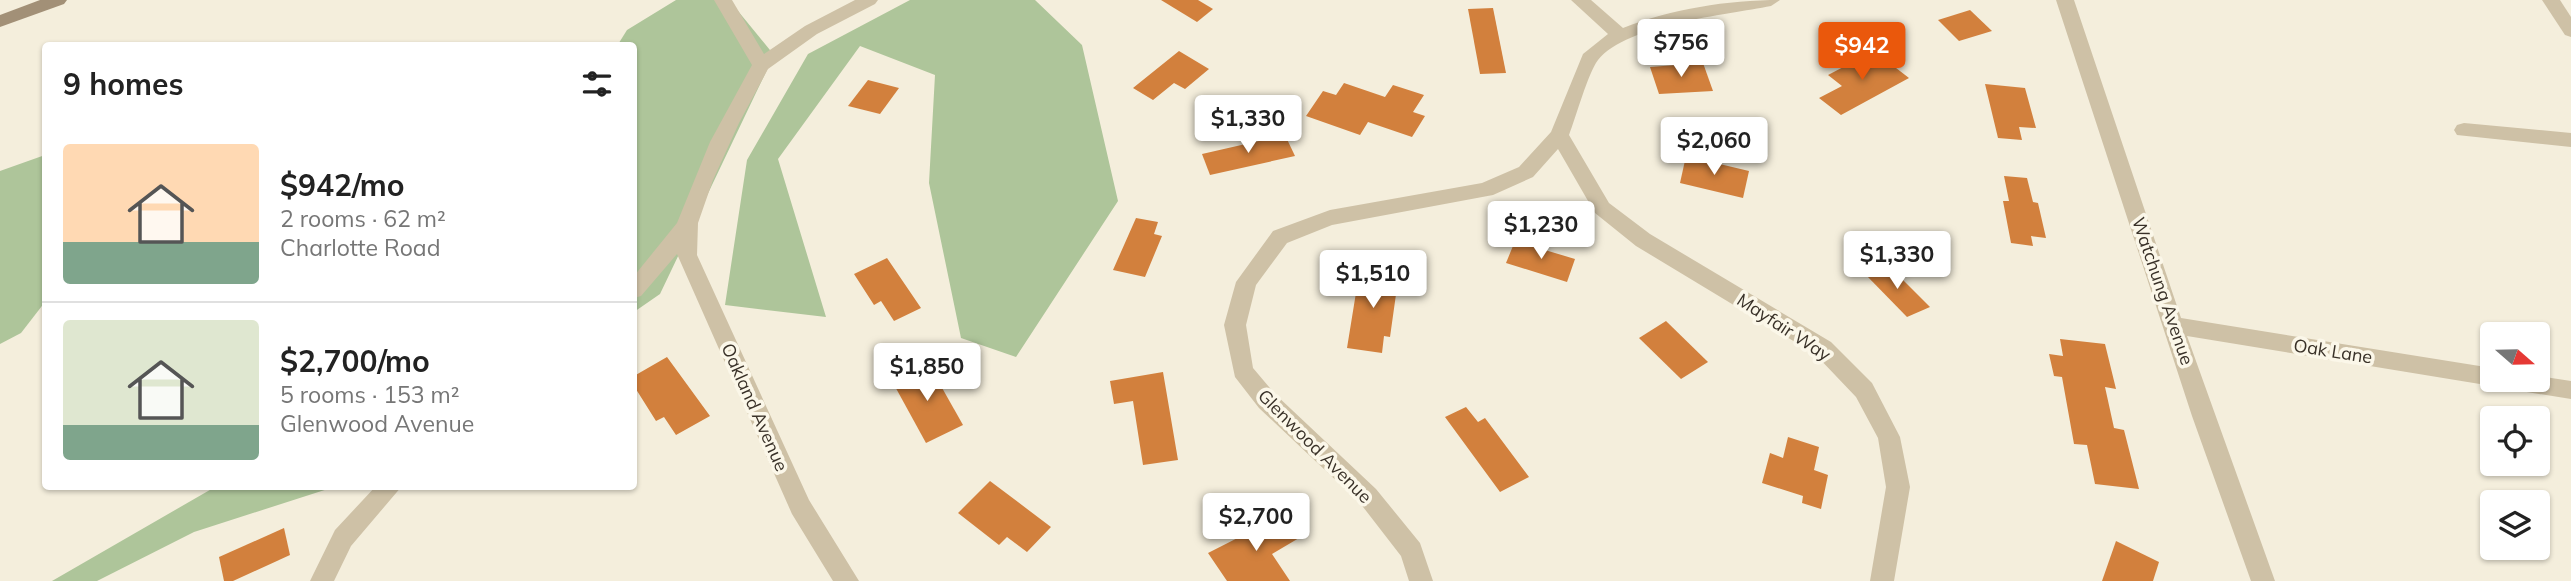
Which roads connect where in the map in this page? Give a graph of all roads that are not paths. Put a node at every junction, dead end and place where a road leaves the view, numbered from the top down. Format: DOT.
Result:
graph roads {
  1 [pos="58,0"];
  2 [pos="723,0"];
  3 [pos="869,0"];
  4 [pos="1580,0"];
  5 [pos="1771,0"];
  6 [pos="2064,0"];
  7 [pos="2551,0"];
  8 [pos="0,21"];
  9 [pos="2571,31"];
  10 [pos="1621,36"];
  11 [pos="761,65"];
  12 [pos="2465,130"];
  13 [pos="1559,135"];
  14 [pos="2571,140"];
  15 [pos="688,224"];
  16 [pos="637,286"];
  17 [pos="2174,325"];
  18 [pos="2480,375"];
  19 [pos="2550,387"];
  20 [pos="2571,390"];
  21 [pos="387,490"];
  22 [pos="322,581"];
  23 [pos="847,581"];
  24 [pos="1421,581"];
  25 [pos="1882,581"];
  26 [pos="2263,581"];
  1 -- 8 [label="street"];
  2 -- 11 [label="street"];
  3 -- 11 [label="street"];
  4 -- 10 [label="street"];
  5 -- 10 [label="street, Glenwood Avenue"];
  6 -- 17 [label="street, Watchung Avenue"];
  7 -- 9 [label="street"];
  10 -- 13 [label="street, Glenwood Avenue"];
  11 -- 15 [label="street"];
  12 -- 14 [label="street"];
  13 -- 24 [label="street, Glenwood Avenue"];
  13 -- 25 [label="street, Mayfair Way"];
  15 -- 16 [label="street"];
  15 -- 23 [label="street, Oakland Avenue"];
  17 -- 18 [label="street, Oak Lane"];
  17 -- 26 [label="street, Watchung Avenue"];
  19 -- 20 [label="street"];
  21 -- 22 [label="street"];
}
